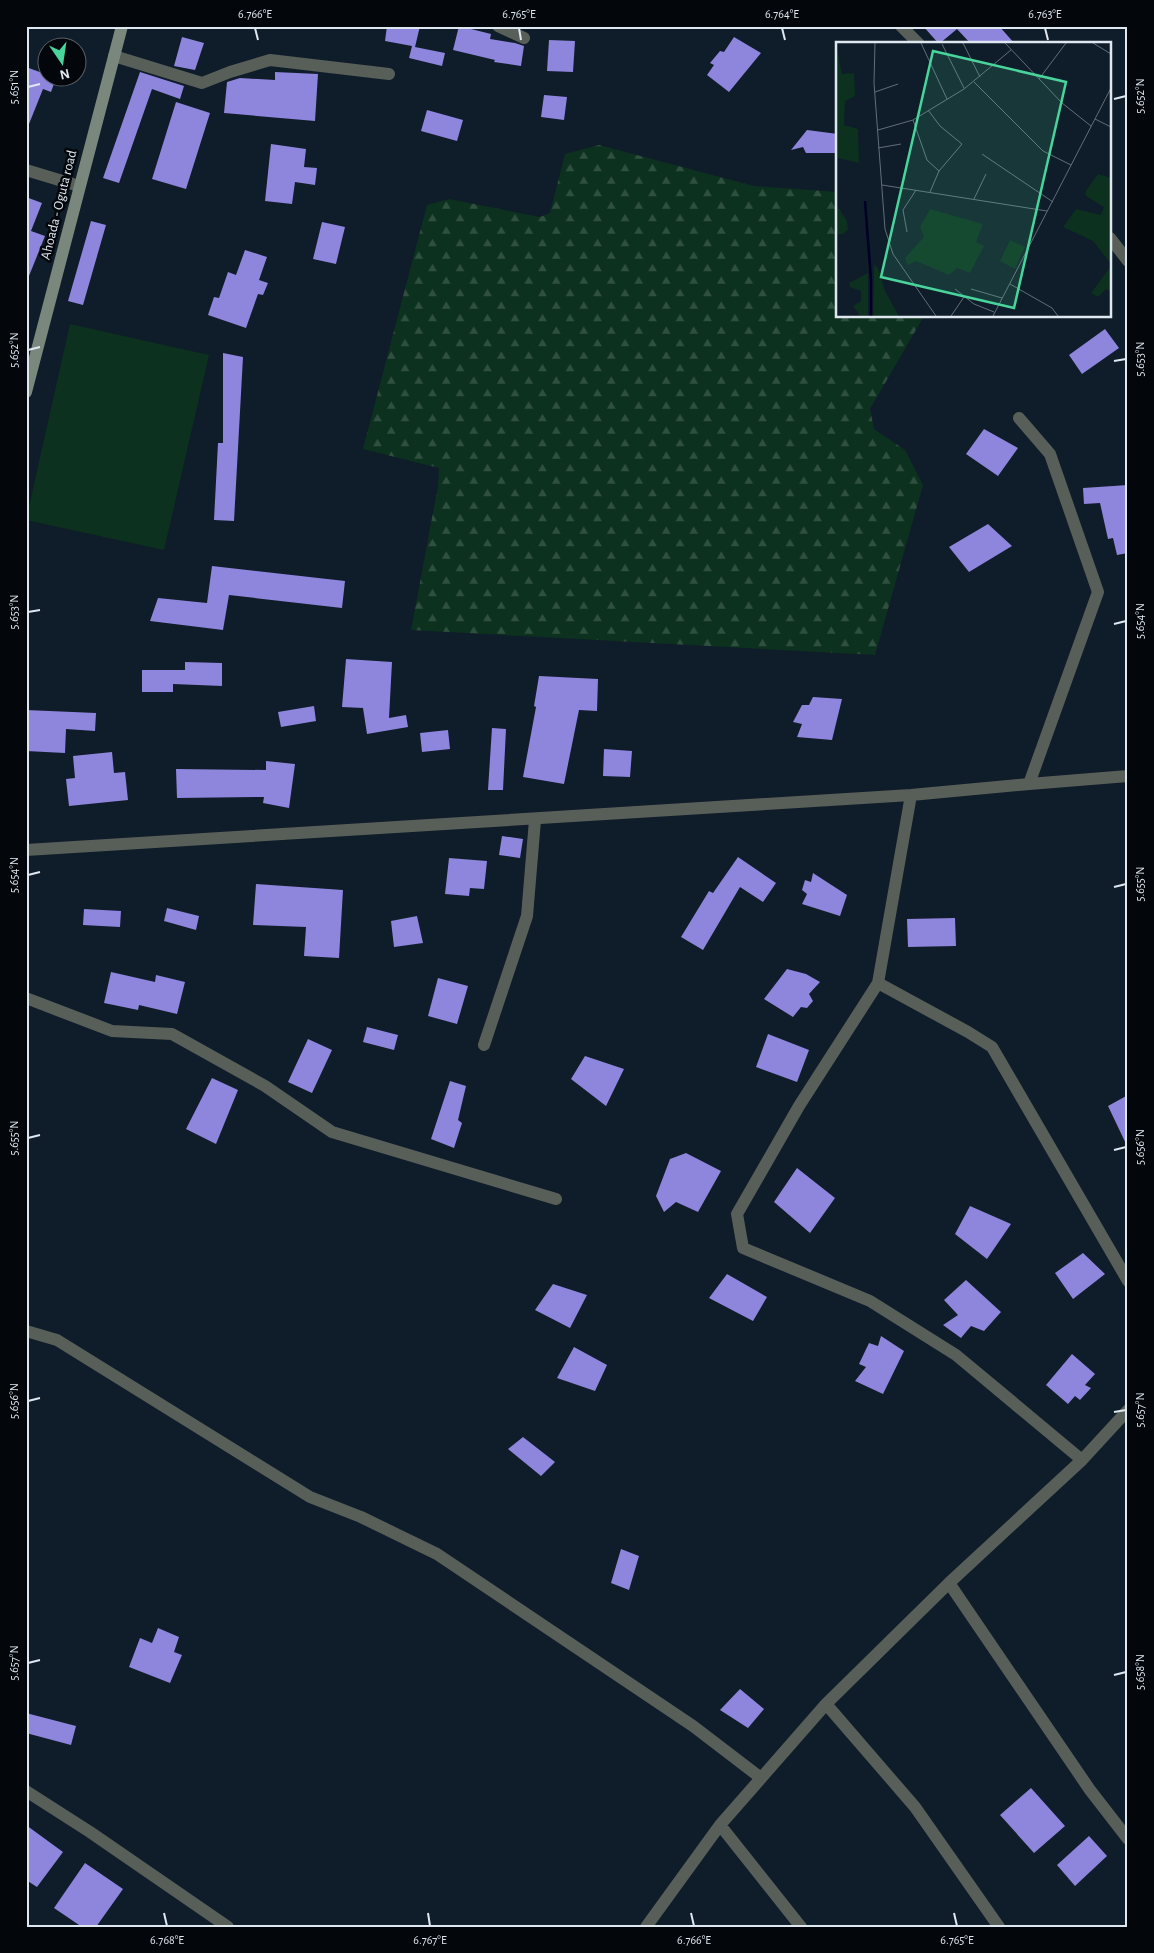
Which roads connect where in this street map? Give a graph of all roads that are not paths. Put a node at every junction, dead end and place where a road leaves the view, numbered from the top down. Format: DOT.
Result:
graph roads {
  1 [pos="122,26"];
  2 [pos="498,26"];
  3 [pos="901,26"];
  4 [pos="524,38"];
  5 [pos="917,42"];
  6 [pos="114,56"];
  7 [pos="389,74"];
  8 [pos="26,170"];
  9 [pos="79,186"];
  10 [pos="1112,241"];
  11 [pos="1128,261"];
  12 [pos="26,392"];
  13 [pos="1019,418"];
  14 [pos="1128,776"];
  15 [pos="1030,784"];
  16 [pos="911,796"];
  17 [pos="536,820"];
  18 [pos="26,850"];
  19 [pos="878,983"];
  20 [pos="26,998"];
  21 [pos="484,1045"];
  22 [pos="556,1200"];
  23 [pos="1128,1281"];
  24 [pos="26,1331"];
  25 [pos="1128,1410"];
  26 [pos="1082,1460"];
  27 [pos="949,1583"];
  28 [pos="826,1704"];
  29 [pos="761,1778"];
  30 [pos="26,1791"];
  31 [pos="720,1825"];
  32 [pos="1128,1839"];
  33 [pos="228,1927"];
  34 [pos="646,1927"];
  35 [pos="801,1927"];
  36 [pos="999,1927"];
  1 -- 6 [label="main road, Ahoada - Oguta road"];
  2 -- 4 [label="street"];
  3 -- 5 [label="street"];
  6 -- 7 [label="street"];
  6 -- 9 [label="main road, Ahoada - Oguta road"];
  8 -- 9 [label="street"];
  9 -- 12 [label="main road, Ahoada - Oguta road"];
  10 -- 11 [label="street"];
  13 -- 15 [label="street"];
  14 -- 15 [label="street"];
  15 -- 16 [label="street"];
  16 -- 17 [label="street"];
  16 -- 19 [label="street"];
  17 -- 18 [label="street"];
  17 -- 21 [label="street"];
  19 -- 23 [label="street"];
  19 -- 26 [label="street"];
  20 -- 22 [label="street"];
  24 -- 29 [label="street"];
  25 -- 26 [label="street"];
  26 -- 27 [label="street"];
  27 -- 28 [label="street"];
  27 -- 32 [label="street"];
  28 -- 29 [label="street"];
  28 -- 36 [label="street"];
  29 -- 31 [label="street"];
  30 -- 33 [label="street"];
  31 -- 34 [label="street"];
  31 -- 35 [label="street"];
}
